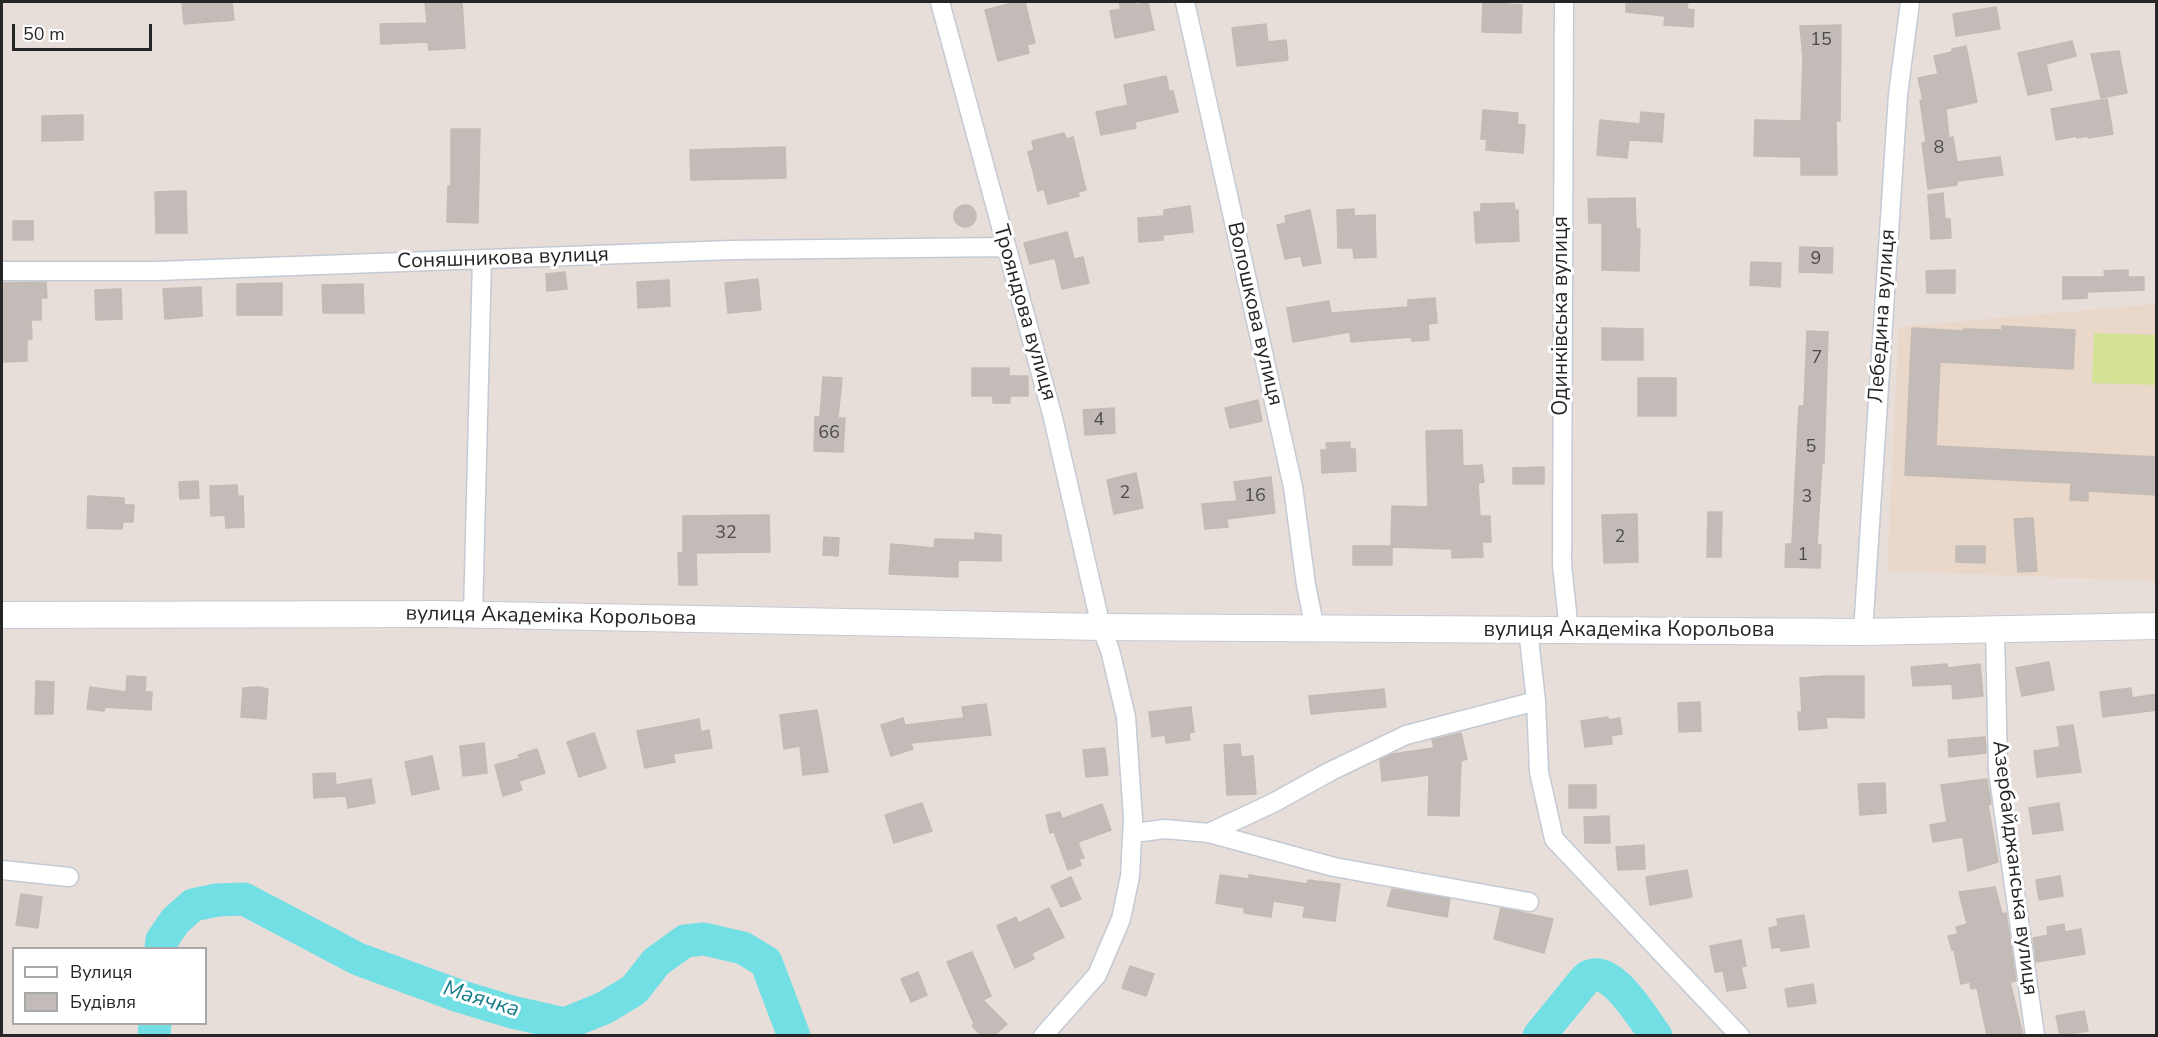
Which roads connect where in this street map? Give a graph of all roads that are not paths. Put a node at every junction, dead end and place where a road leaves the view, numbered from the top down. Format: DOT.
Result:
graph roads {
  1 [pos="940,2"];
  2 [pos="1185,2"];
  3 [pos="1564,2"];
  4 [pos="1910,2"];
  5 [pos="1005,247"];
  6 [pos="482,259"];
  7 [pos="2,271"];
  8 [pos="2,615"];
  9 [pos="473,615"];
  10 [pos="2157,626"];
  11 [pos="1101,627"];
  12 [pos="1995,628"];
  13 [pos="1315,629"];
  14 [pos="1528,630"];
  15 [pos="1569,631"];
  16 [pos="1863,632"];
  17 [pos="1536,701"];
  18 [pos="1133,833"];
  19 [pos="1209,833"];
  20 [pos="2,870"];
  21 [pos="69,877"];
  22 [pos="1529,902"];
  23 [pos="1043,1035"];
  24 [pos="1740,1035"];
  25 [pos="2036,1035"];
  1 -- 5 [label="street, Трояндова вулиця"];
  2 -- 13 [label="street, Волошкова вулиця"];
  3 -- 15 [label="street, Одинківська вулиця"];
  4 -- 16 [label="street, Лебедина вулиця"];
  5 -- 6 [label="street, Соняшникова вулиця"];
  5 -- 11 [label="street, Трояндова вулиця"];
  6 -- 7 [label="street, Соняшникова вулиця"];
  6 -- 9 [label="street"];
  8 -- 9 [label="main road, вулиця Академіка Корольова"];
  9 -- 11 [label="main road, вулиця Академіка Корольова"];
  10 -- 12 [label="main road, вулиця Академіка Корольова"];
  11 -- 13 [label="main road, вулиця Академіка Корольова"];
  11 -- 18 [label="street"];
  12 -- 16 [label="main road, вулиця Академіка Корольова"];
  12 -- 25 [label="street, Азербайджанська вулиця"];
  13 -- 14 [label="main road, вулиця Академіка Корольова"];
  14 -- 15 [label="main road, вулиця Академіка Корольова"];
  14 -- 17 [label="street"];
  15 -- 16 [label="main road, вулиця Академіка Корольова"];
  17 -- 19 [label="street"];
  17 -- 24 [label="street"];
  18 -- 19 [label="street"];
  18 -- 23 [label="street"];
  19 -- 22 [label="street"];
  20 -- 21 [label="street"];
}
